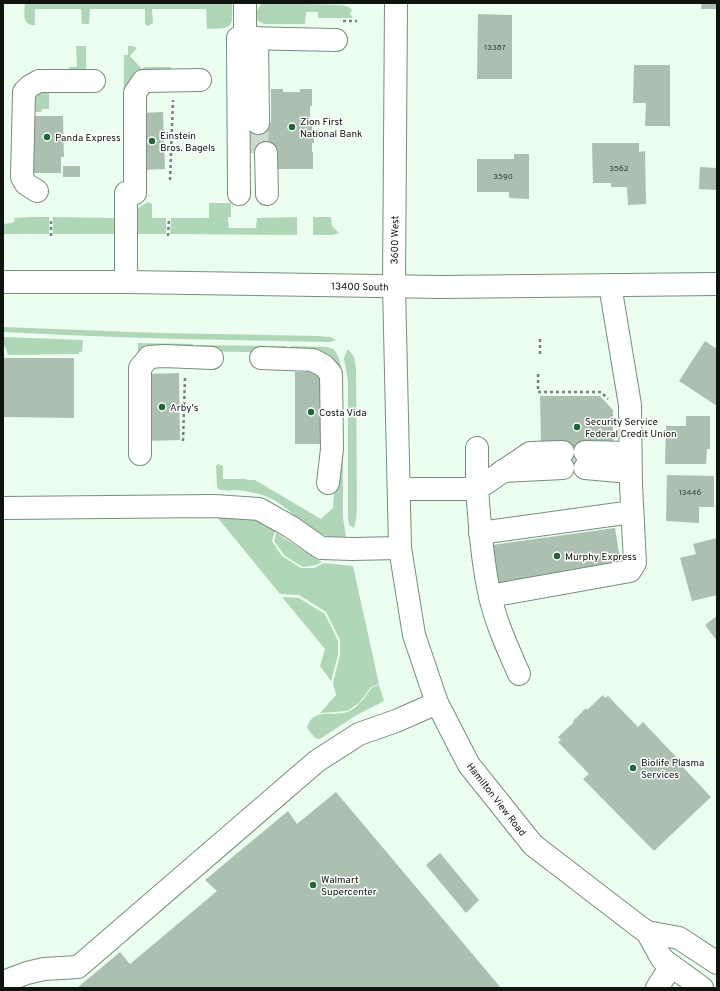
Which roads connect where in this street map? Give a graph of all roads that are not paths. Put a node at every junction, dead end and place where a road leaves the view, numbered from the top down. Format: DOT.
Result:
graph roads {
  1 [pos="245,3"];
  2 [pos="396,3"];
  3 [pos="252,39"];
  4 [pos="336,40"];
  5 [pos="200,80"];
  6 [pos="94,81"];
  7 [pos="257,123"];
  8 [pos="256,153"];
  9 [pos="37,192"];
  10 [pos="3,282"];
  11 [pos="126,282"];
  12 [pos="717,284"];
  13 [pos="610,285"];
  14 [pos="394,286"];
  15 [pos="212,358"];
  16 [pos="261,358"];
  17 [pos="477,448"];
  18 [pos="140,454"];
  19 [pos="562,460"];
  20 [pos="585,460"];
  21 [pos="630,463"];
  22 [pos="328,483"];
  23 [pos="399,489"];
  24 [pos="477,489"];
  25 [pos="3,508"];
  26 [pos="632,512"];
  27 [pos="480,533"];
  28 [pos="400,548"];
  29 [pos="490,596"];
  30 [pos="519,674"];
  31 [pos="437,703"];
  32 [pos="647,932"];
  33 [pos="717,963"];
  34 [pos="671,966"];
  35 [pos="3,982"];
  36 [pos="657,988"];
  37 [pos="702,988"];
  1 -- 3 [label="main road"];
  2 -- 14 [label="main road, 3600 West"];
  3 -- 4 [label="main road"];
  3 -- 7 [label="main road"];
  3 -- 8 [label="main road"];
  5 -- 11 [label="main road"];
  6 -- 9 [label="main road"];
  10 -- 11 [label="main road, 13400 South"];
  11 -- 14 [label="main road, 13400 South"];
  12 -- 13 [label="main road, 13400 South"];
  13 -- 14 [label="main road, 13400 South"];
  13 -- 21 [label="main road"];
  14 -- 23 [label="main road, 3600 West"];
  15 -- 18 [label="main road"];
  16 -- 22 [label="main road"];
  17 -- 24 [label="main road"];
  19 -- 24 [label="main road"];
  20 -- 21 [label="main road"];
  21 -- 26 [label="main road"];
  23 -- 24 [label="main road"];
  23 -- 28 [label="main road, 3600 West"];
  24 -- 27 [label="main road"];
  25 -- 28 [label="main road"];
  26 -- 27 [label="main road"];
  26 -- 29 [label="main road"];
  27 -- 29 [label="main road"];
  28 -- 31 [label="main road, Hamilton View Road"];
  29 -- 30 [label="main road"];
  31 -- 32 [label="main road, Hamilton View Road"];
  31 -- 35 [label="main road"];
  32 -- 33 [label="main road"];
  32 -- 34 [label="main road"];
  34 -- 36 [label="main road"];
  34 -- 37 [label="main road"];
}
